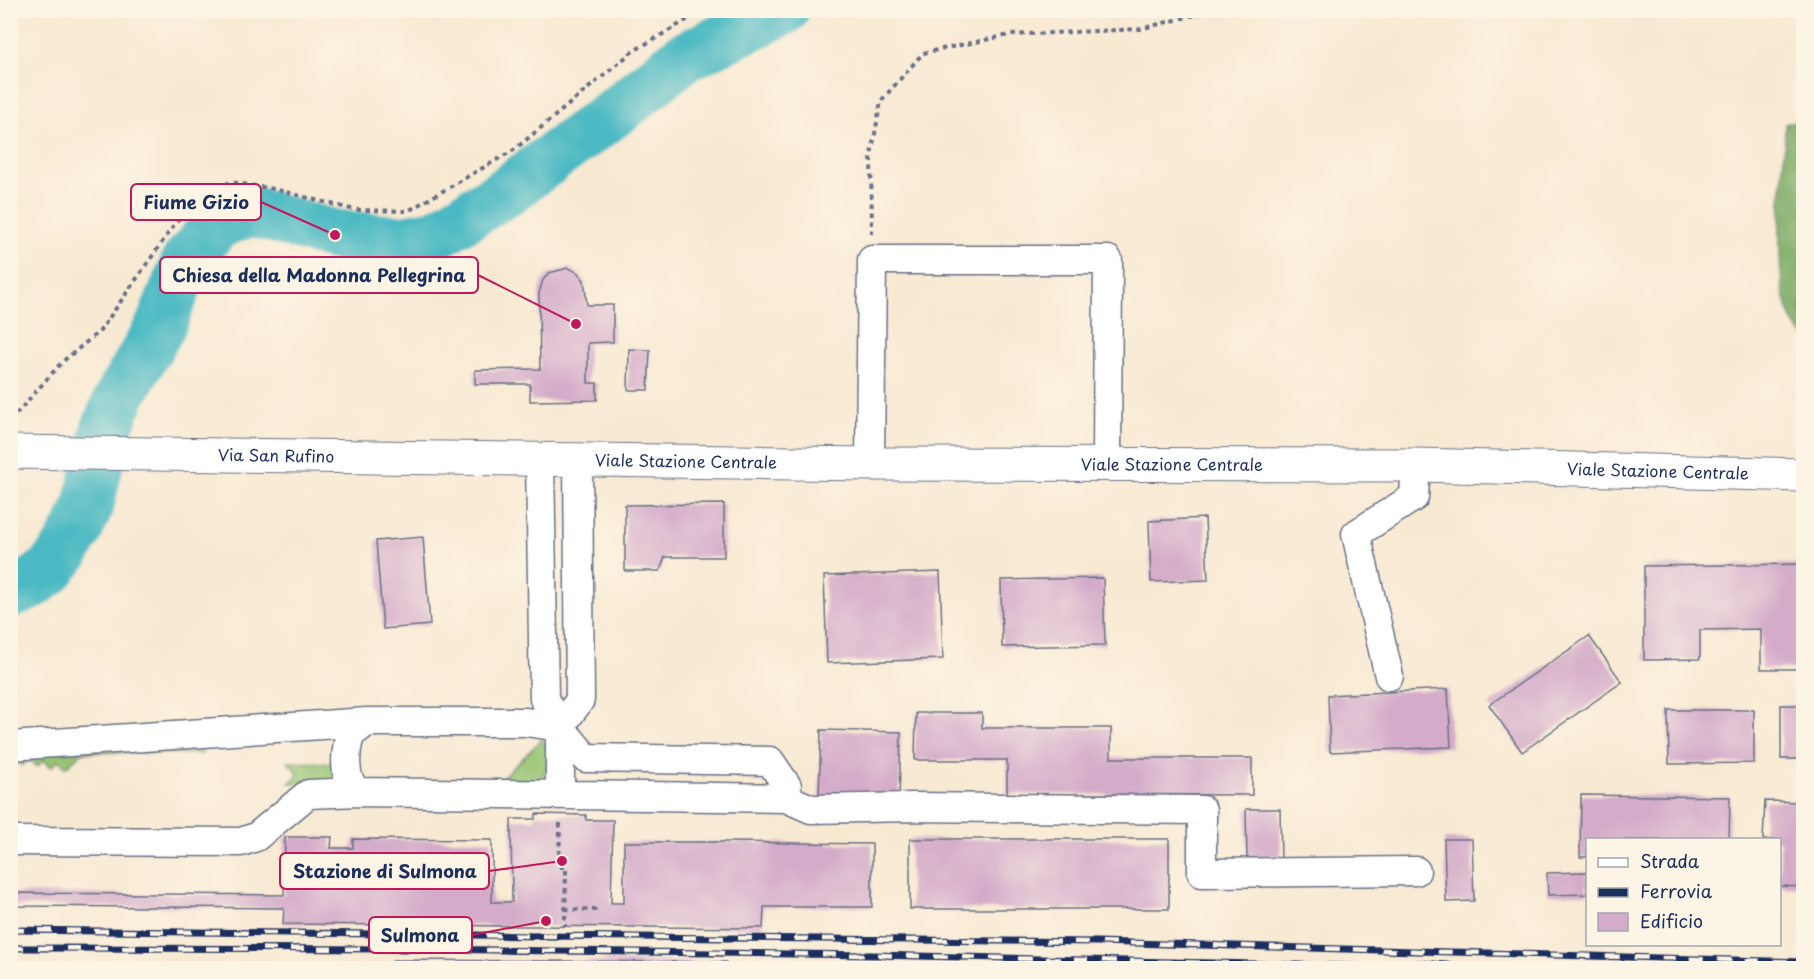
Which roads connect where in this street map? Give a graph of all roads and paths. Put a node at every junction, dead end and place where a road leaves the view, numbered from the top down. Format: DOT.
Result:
graph roads {
  1 [pos="704,10"];
  2 [pos="1215,10"];
  3 [pos="872,260"];
  4 [pos="10,421"];
  5 [pos="10,452"];
  6 [pos="540,459"];
  7 [pos="578,459"];
  8 [pos="1107,463"];
  9 [pos="870,464"];
  10 [pos="1416,465"];
  11 [pos="1803,475"];
  12 [pos="1389,676"];
  13 [pos="367,722"];
  14 [pos="560,727"];
  15 [pos="10,746"];
  16 [pos="360,792"];
  17 [pos="560,795"];
  18 [pos="786,798"];
  19 [pos="10,841"];
  20 [pos="1416,871"];
  21 [pos="565,909"];
  22 [pos="599,910"];
  23 [pos="565,926"];
  24 [pos="566,959"];
  25 [pos="636,960"];
  26 [pos="565,969"];
  27 [pos="635,969"];
  1 -- 4 [label="path"];
  2 -- 3 [label="path"];
  3 -- 8 [label="lane"];
  3 -- 9 [label="lane"];
  5 -- 6 [label="main road, Via San Rufino"];
  6 -- 7 [label="main road, Viale Stazione Centrale"];
  6 -- 14 [label="lane"];
  7 -- 9 [label="main road, Viale Stazione Centrale"];
  7 -- 14 [label="lane"];
  8 -- 9 [label="main road, Viale Stazione Centrale"];
  8 -- 10 [label="main road, Viale Stazione Centrale"];
  10 -- 11 [label="main road, Viale Stazione Centrale"];
  10 -- 12 [label="lane"];
  13 -- 14 [label="lane"];
  13 -- 15 [label="lane"];
  13 -- 16 [label="lane"];
  14 -- 17 [label="lane"];
  14 -- 18 [label="lane"];
  16 -- 17 [label="lane"];
  16 -- 19 [label="lane"];
  17 -- 18 [label="lane"];
  17 -- 21 [label="path"];
  18 -- 20 [label="lane"];
  21 -- 22 [label="path"];
  21 -- 23 [label="path"];
  24 -- 26 [label="path"];
  25 -- 27 [label="path"];
}
